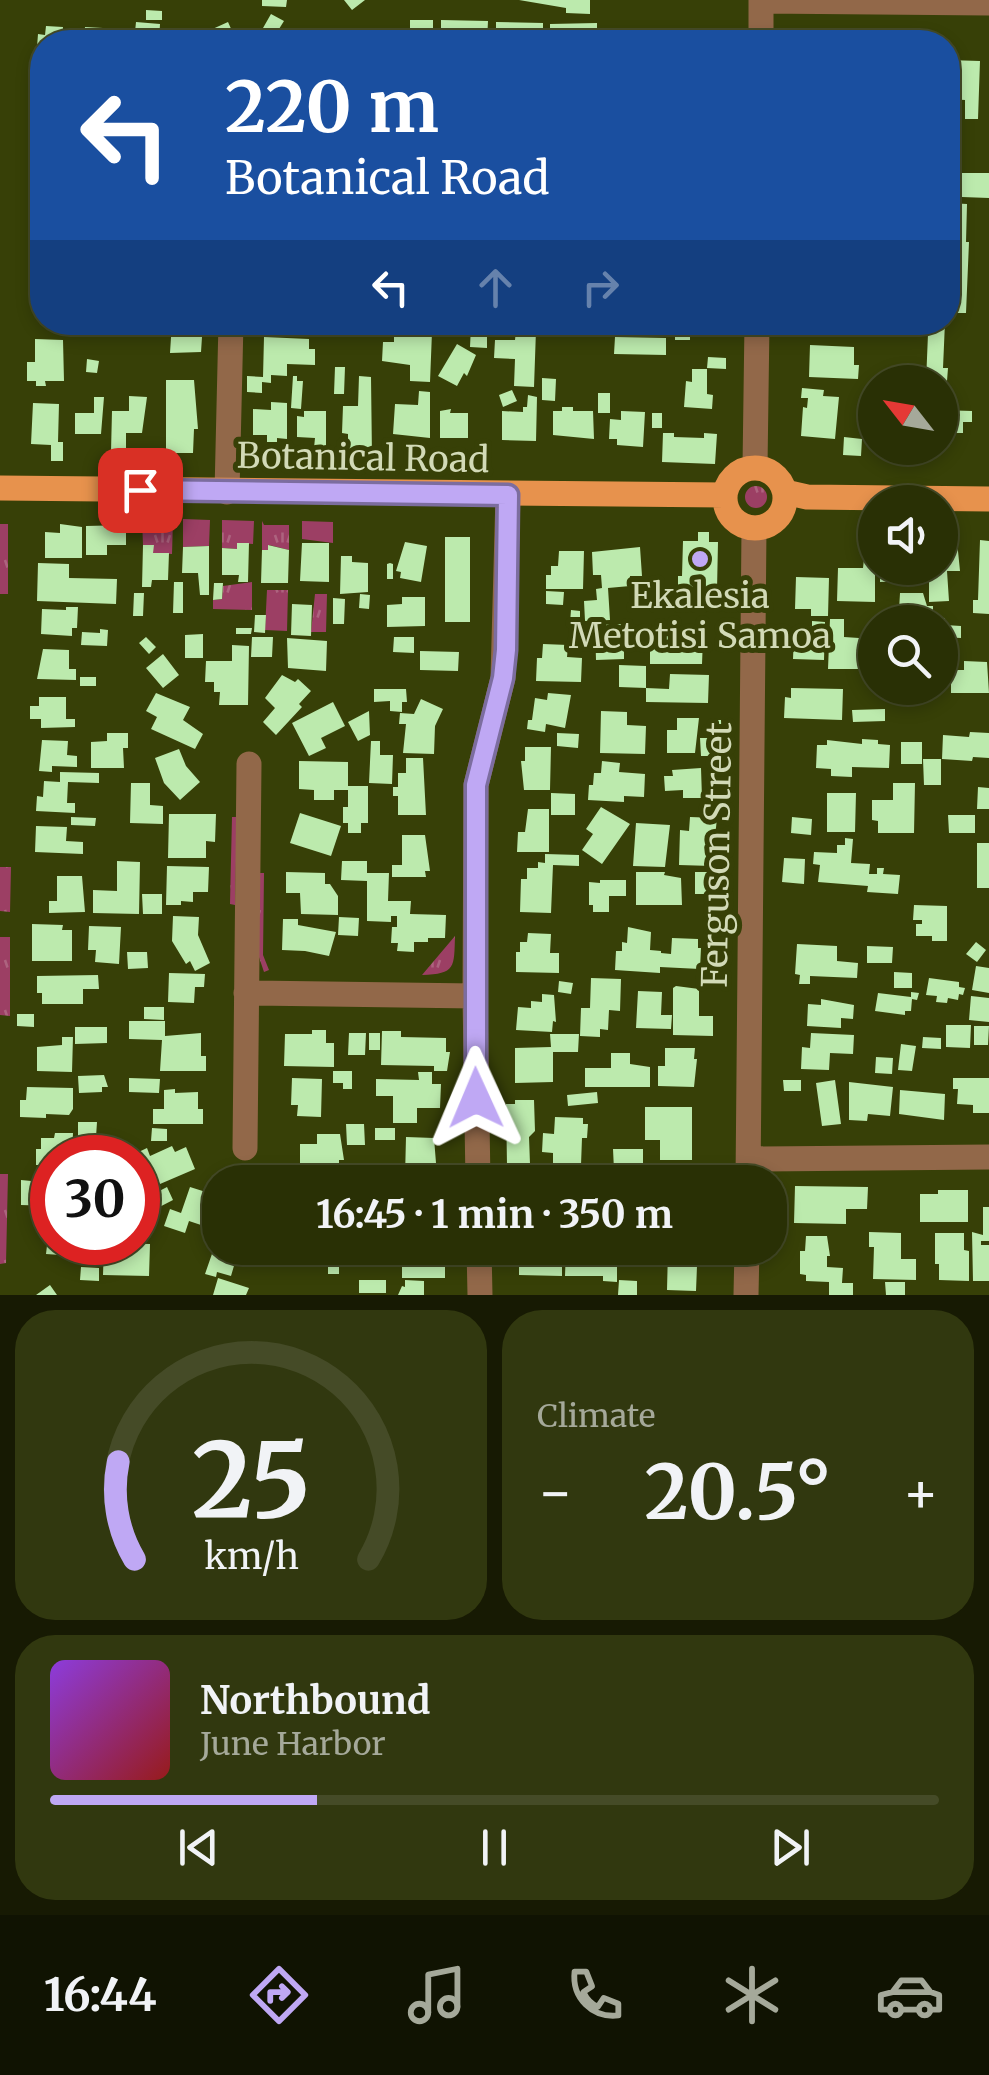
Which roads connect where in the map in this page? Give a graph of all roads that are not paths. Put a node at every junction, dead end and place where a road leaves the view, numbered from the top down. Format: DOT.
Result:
graph roads {
  1 [pos="761,1"];
  2 [pos="989,4"];
  3 [pos="760,30"];
  4 [pos="232,335"];
  5 [pos="757,335"];
  6 [pos="755,467"];
  7 [pos="0,488"];
  8 [pos="226,492"];
  9 [pos="785,492"];
  10 [pos="508,495"];
  11 [pos="725,496"];
  12 [pos="989,499"];
  13 [pos="754,528"];
  14 [pos="249,764"];
  15 [pos="246,993"];
  16 [pos="474,996"];
  17 [pos="244,1148"];
  18 [pos="989,1158"];
  19 [pos="478,1165"];
  20 [pos="749,1165"];
  21 [pos="787,1168"];
  22 [pos="479,1265"];
  23 [pos="747,1265"];
  24 [pos="480,1295"];
  25 [pos="746,1295"];
  1 -- 2 [label="street"];
  1 -- 3 [label="street"];
  4 -- 8 [label="street"];
  5 -- 6 [label="street"];
  6 -- 9 [label="main road"];
  6 -- 11 [label="main road"];
  7 -- 8 [label="main road, Botanical Road"];
  8 -- 10 [label="main road, Botanical Road"];
  9 -- 12 [label="main road"];
  9 -- 13 [label="main road"];
  10 -- 11 [label="main road, Botanical Road"];
  10 -- 16 [label="street"];
  11 -- 13 [label="main road"];
  13 -- 20 [label="street, Ferguson Street"];
  14 -- 15 [label="street"];
  15 -- 16 [label="street"];
  15 -- 17 [label="street"];
  16 -- 19 [label="street"];
  18 -- 21 [label="street"];
  22 -- 24 [label="street"];
  23 -- 25 [label="street"];
}
